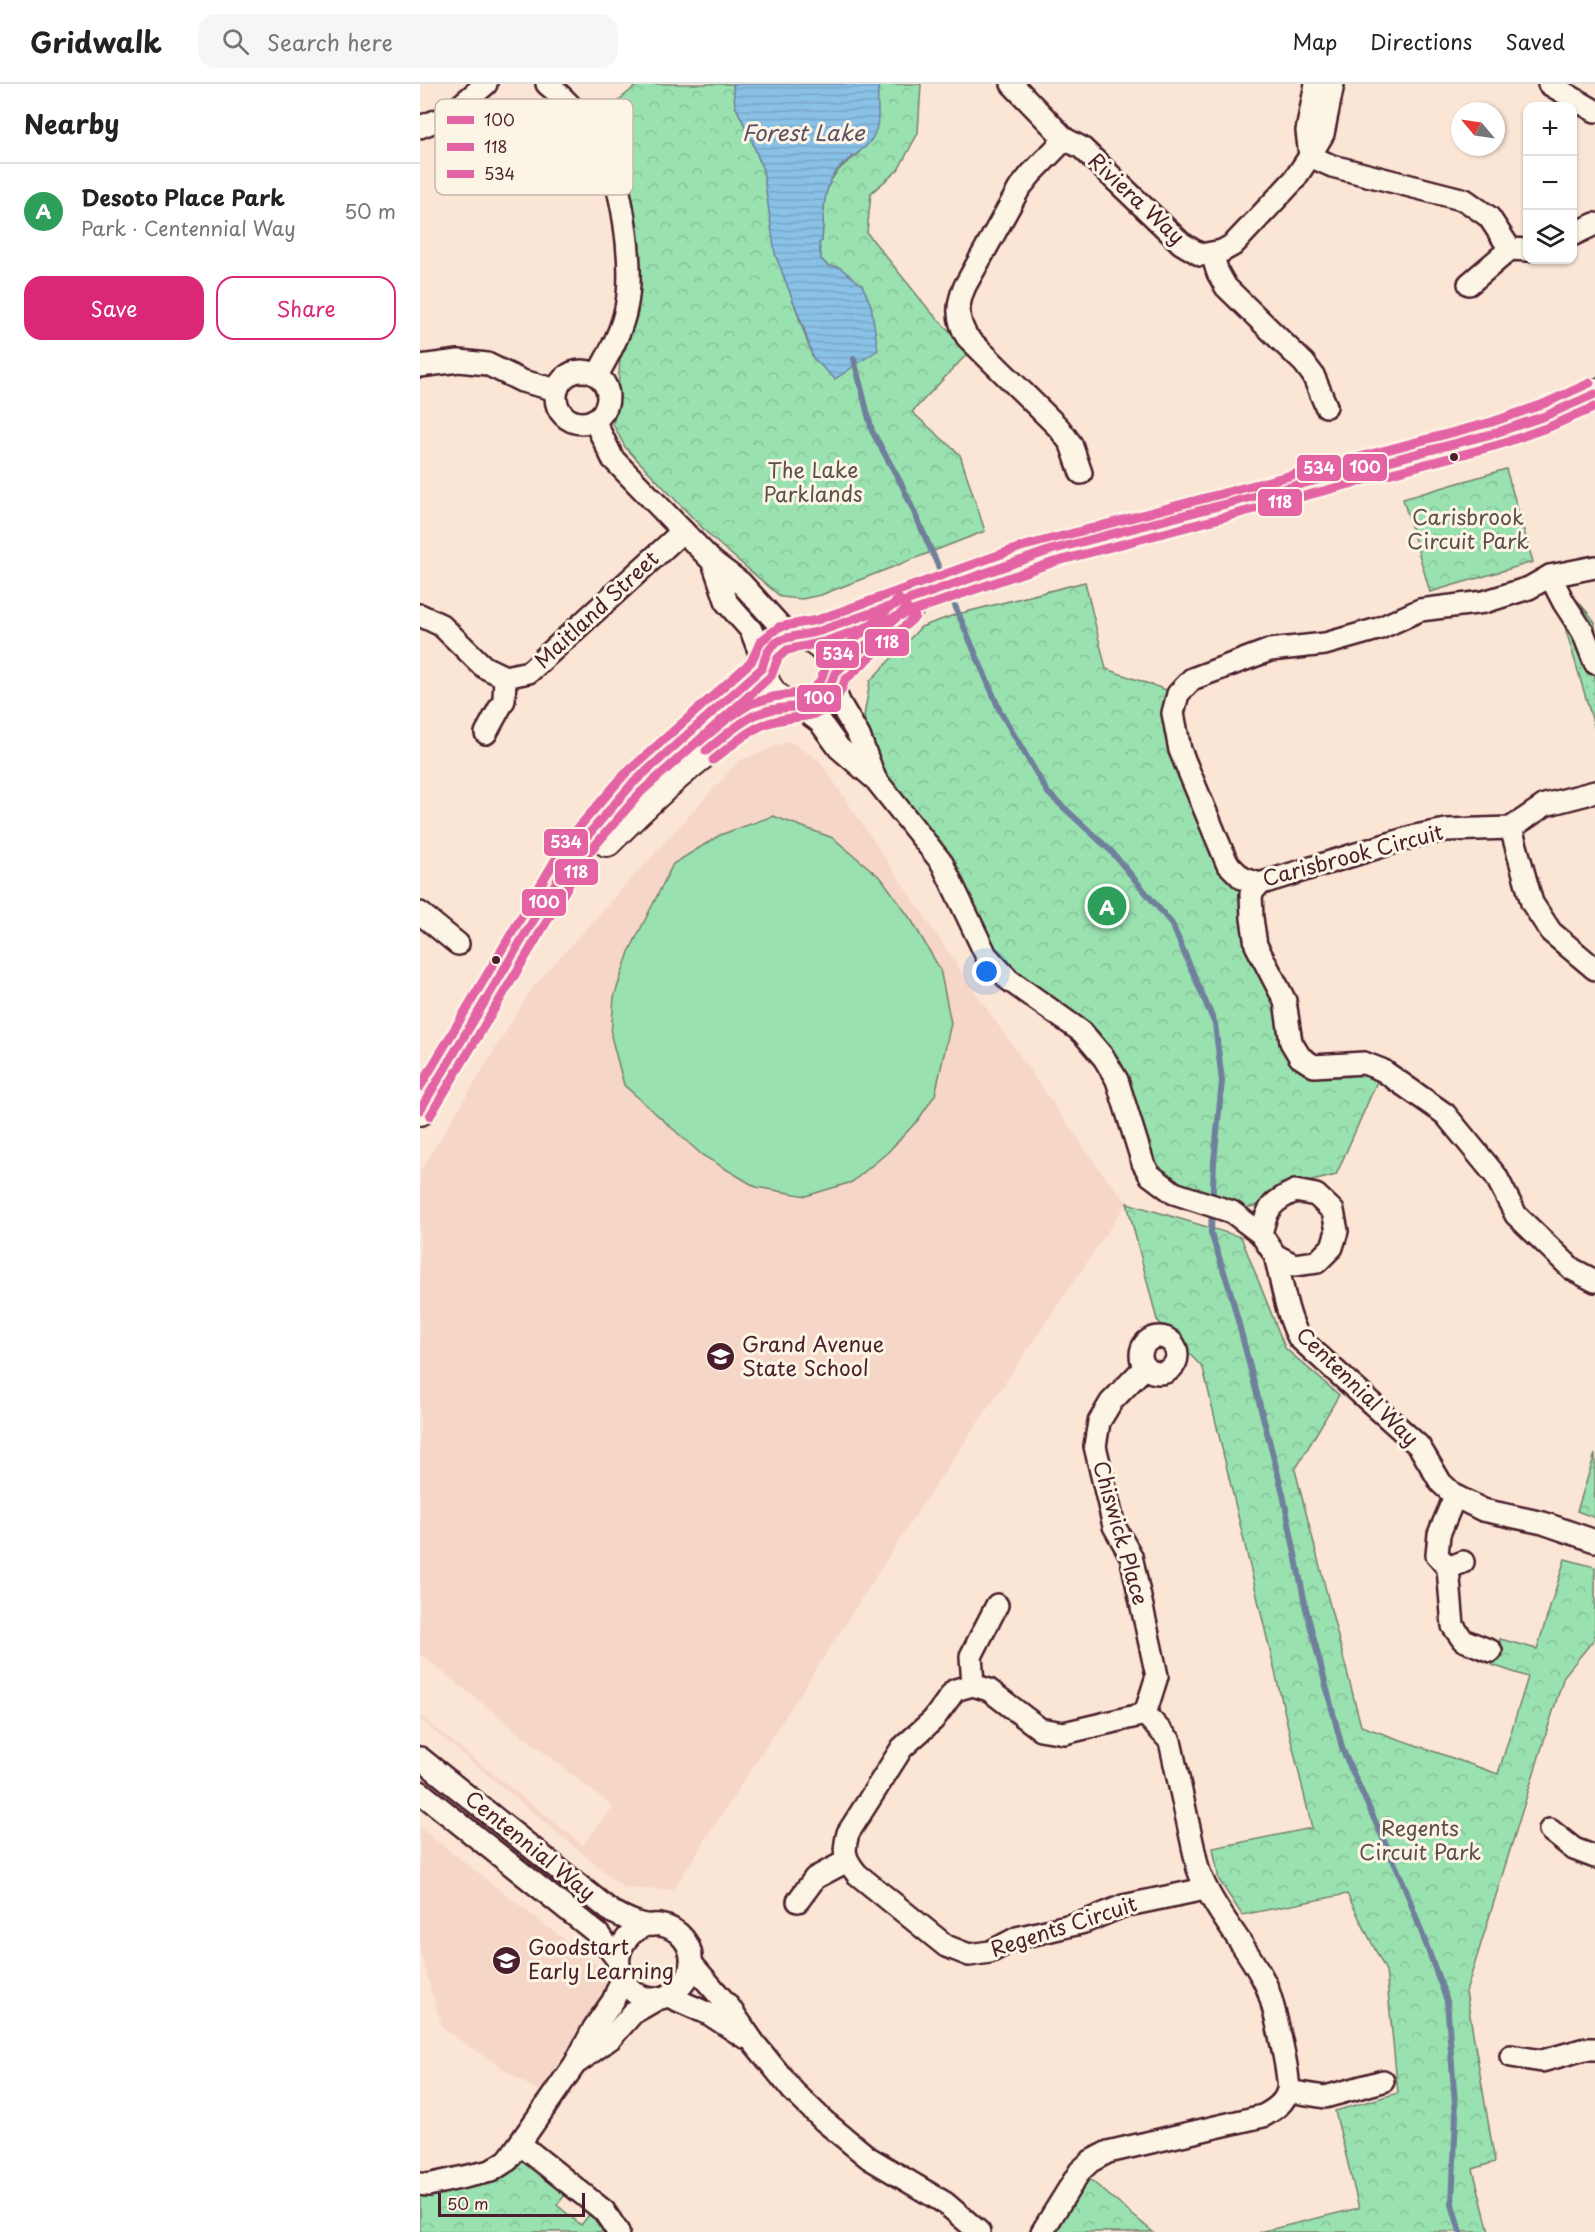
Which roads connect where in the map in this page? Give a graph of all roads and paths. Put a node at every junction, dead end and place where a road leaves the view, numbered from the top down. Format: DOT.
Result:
graph roads {
  1 [pos="486,84"];
  2 [pos="547,84"];
  3 [pos="1012,84"];
  4 [pos="1316,84"];
  5 [pos="1333,84"];
  6 [pos="1549,84"];
  7 [pos="468,99"];
  8 [pos="563,99"];
  9 [pos="1595,111"];
  10 [pos="435,121"];
  11 [pos="420,127"];
  12 [pos="1065,139"];
  13 [pos="1310,156"];
  14 [pos="618,195"];
  15 [pos="1595,224"];
  16 [pos="1577,233"];
  17 [pos="1519,249"];
  18 [pos="1212,254"];
  19 [pos="1469,284"];
  20 [pos="420,366"];
  21 [pos="597,375"];
  22 [pos="556,390"];
  23 [pos="1595,394"];
  24 [pos="1326,406"];
  25 [pos="594,420"];
  26 [pos="1081,473"];
  27 [pos="683,531"];
  28 [pos="712,562"];
  29 [pos="1595,567"];
  30 [pos="1550,576"];
  31 [pos="924,593"];
  32 [pos="420,615"];
  33 [pos="798,635"];
  34 [pos="1595,663"];
  35 [pos="763,664"];
  36 [pos="506,677"];
  37 [pos="833,679"];
  38 [pos="794,707"];
  39 [pos="486,733"];
  40 [pos="876,780"];
  41 [pos="1595,792"];
  42 [pos="1511,828"];
  43 [pos="1259,884"];
  44 [pos="420,913"];
  45 [pos="530,928"];
  46 [pos="458,944"];
  47 [pos="1595,969"];
  48 [pos="420,1110"];
  49 [pos="1276,1200"];
  50 [pos="1226,1210"];
  51 [pos="1261,1234"];
  52 [pos="1275,1256"];
  53 [pos="1317,1262"];
  54 [pos="1595,1281"];
  55 [pos="1287,1301"];
  56 [pos="1144,1366"];
  57 [pos="1455,1496"];
  58 [pos="1595,1541"];
  59 [pos="997,1605"];
  60 [pos="1491,1651"];
  61 [pos="973,1685"];
  62 [pos="1145,1714"];
  63 [pos="420,1758"];
  64 [pos="420,1792"];
  65 [pos="1550,1830"];
  66 [pos="1595,1857"];
  67 [pos="847,1861"];
  68 [pos="1205,1889"];
  69 [pos="798,1901"];
  70 [pos="646,1925"];
  71 [pos="691,1963"];
  72 [pos="620,1969"];
  73 [pos="663,1997"];
  74 [pos="754,2043"];
  75 [pos="1595,2049"];
  76 [pos="1511,2056"];
  77 [pos="575,2064"];
  78 [pos="1383,2081"];
  79 [pos="1288,2091"];
  80 [pos="520,2144"];
  81 [pos="420,2184"];
  82 [pos="618,2232"];
  83 [pos="979,2232"];
  84 [pos="1042,2232"];
  1 -- 7 [label="street"];
  2 -- 8 [label="street"];
  3 -- 12 [label="street, Riviera Way"];
  4 -- 13 [label="street"];
  5 -- 13 [label="street"];
  6 -- 9 [label="street"];
  10 -- 11 [label="street"];
  12 -- 18 [label="street, Riviera Way"];
  12 -- 26 [label="street"];
  13 -- 17 [label="street"];
  13 -- 18 [label="street"];
  14 -- 21 [label="street"];
  15 -- 16 [label="street"];
  17 -- 19 [label="street"];
  18 -- 24 [label="street"];
  20 -- 22 [label="street"];
  21 -- 22 [label="street"];
  21 -- 25 [label="street"];
  22 -- 25 [label="street"];
  23 -- 31 [label="street"];
  25 -- 27 [label="street"];
  27 -- 28 [label="street"];
  27 -- 36 [label="street, Maitland Street"];
  28 -- 33 [label="street"];
  28 -- 35 [label="street"];
  29 -- 30 [label="street, Carisbrook Circuit"];
  30 -- 34 [label="street"];
  30 -- 43 [label="street, Carisbrook Circuit"];
  31 -- 33 [label="street"];
  31 -- 37 [label="street"];
  32 -- 36 [label="street"];
  33 -- 35 [label="street"];
  33 -- 37 [label="street"];
  35 -- 38 [label="street"];
  35 -- 45 [label="street"];
  36 -- 39 [label="street"];
  37 -- 38 [label="street"];
  37 -- 40 [label="street, Centennial Way"];
  38 -- 40 [label="street, Centennial Way"];
  38 -- 45 [label="street"];
  40 -- 50 [label="street, Centennial Way"];
  41 -- 42 [label="street"];
  42 -- 43 [label="street, Carisbrook Circuit"];
  42 -- 47 [label="street"];
  43 -- 54 [label="street"];
  44 -- 46 [label="street"];
  45 -- 48 [label="street"];
  49 -- 50 [label="street, Centennial Way"];
  49 -- 51 [label="street"];
  49 -- 53 [label="street, Centennial Way"];
  50 -- 51 [label="street, Centennial Way"];
  51 -- 52 [label="street, Centennial Way"];
  52 -- 53 [label="street"];
  52 -- 55 [label="street, Centennial Way"];
  53 -- 55 [label="street, Centennial Way"];
  55 -- 57 [label="street, Centennial Way"];
  56 -- 62 [label="street, Chiswick Place"];
  57 -- 58 [label="street, Centennial Way"];
  57 -- 60 [label="street"];
  59 -- 61 [label="street"];
  61 -- 62 [label="street"];
  61 -- 67 [label="street"];
  62 -- 68 [label="street"];
  63 -- 70 [label="street, Centennial Way"];
  64 -- 72 [label="street, Centennial Way"];
  65 -- 66 [label="street"];
  67 -- 68 [label="street, Regents Circuit"];
  67 -- 69 [label="street"];
  68 -- 79 [label="street"];
  70 -- 71 [label="street, Centennial Way"];
  70 -- 72 [label="street"];
  71 -- 73 [label="street"];
  71 -- 74 [label="street, Centennial Way"];
  72 -- 73 [label="street, Centennial Way"];
  72 -- 77 [label="street"];
  73 -- 74 [label="street, Centennial Way"];
  73 -- 77 [label="street"];
  74 -- 83 [label="street, Centennial Way"];
  75 -- 76 [label="street"];
  77 -- 80 [label="street"];
  78 -- 79 [label="street"];
  79 -- 84 [label="street"];
  80 -- 81 [label="street"];
  80 -- 82 [label="street"];
}
